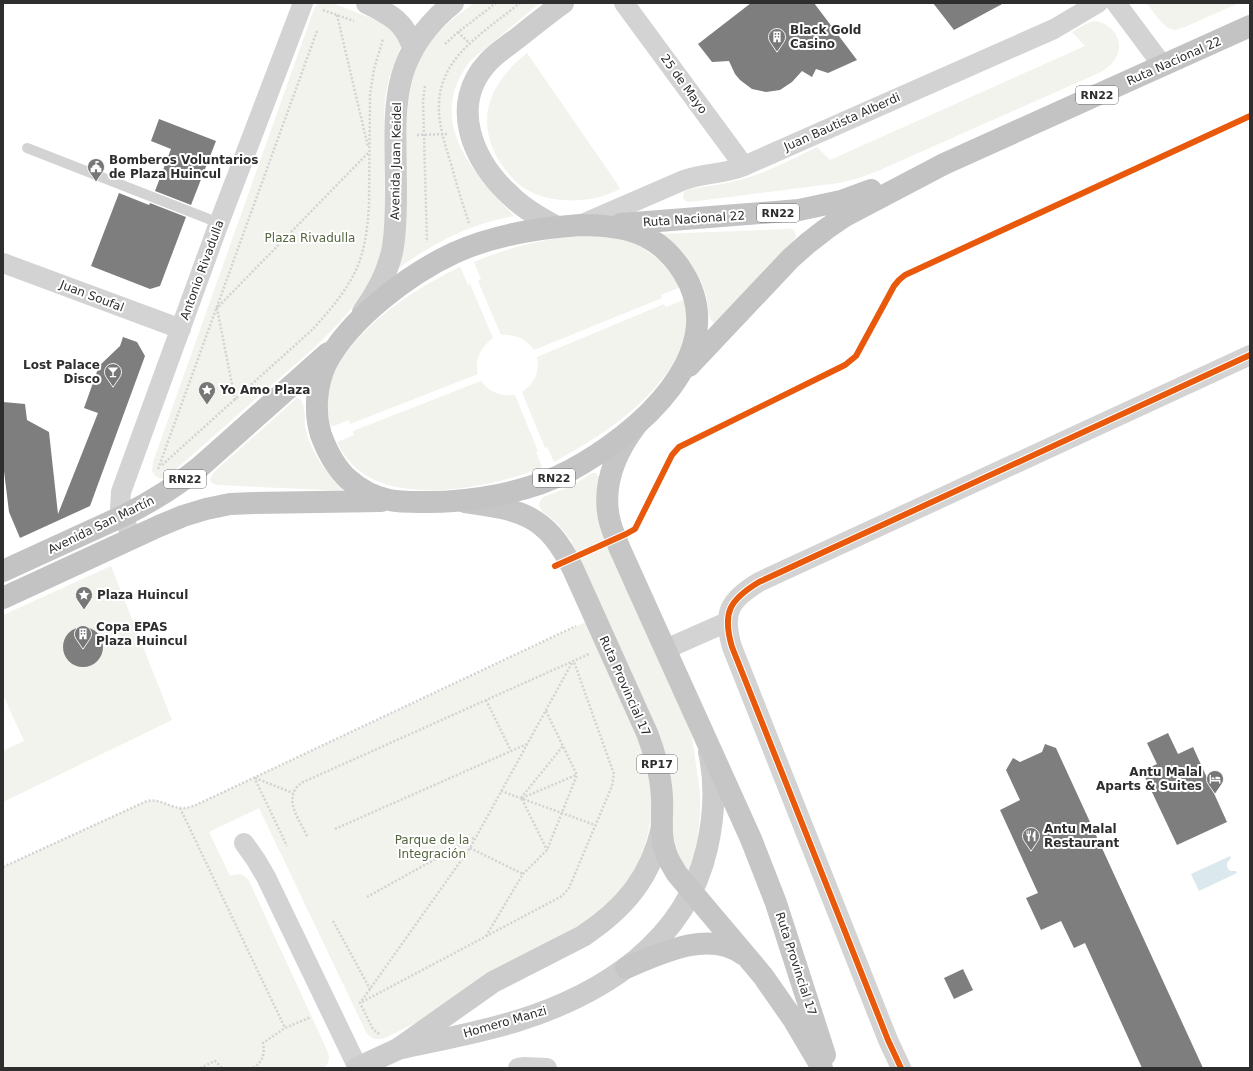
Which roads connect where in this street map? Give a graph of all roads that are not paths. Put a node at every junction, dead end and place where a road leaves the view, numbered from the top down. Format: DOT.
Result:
graph roads {
  1 [pos="303,3"];
  2 [pos="368,3"];
  3 [pos="453,3"];
  4 [pos="563,3"];
  5 [pos="624,3"];
  6 [pos="1098,3"];
  7 [pos="1116,3"];
  8 [pos="1250,26"];
  9 [pos="413,48"];
  10 [pos="1163,66"];
  11 [pos="27,148"];
  12 [pos="944,164"];
  13 [pos="744,166"];
  14 [pos="219,223"];
  15 [pos="580,225"];
  16 [pos="604,225"];
  17 [pos="556,227"];
  18 [pos="3,263"];
  19 [pos="353,328"];
  20 [pos="181,329"];
  21 [pos="338,344"];
  22 [pos="1250,355"];
  23 [pos="681,374"];
  24 [pos="640,421"];
  25 [pos="391,500"];
  26 [pos="456,500"];
  27 [pos="123,516"];
  28 [pos="132,538"];
  29 [pos="3,571"];
  30 [pos="3,598"];
  31 [pos="727,622"];
  32 [pos="666,649"];
  33 [pos="704,734"];
  34 [pos="662,827"];
  35 [pos="244,843"];
  36 [pos="692,892"];
  37 [pos="750,960"];
  38 [pos="626,968"];
  39 [pos="391,1042"];
  40 [pos="358,1068"];
  41 [pos="518,1068"];
  42 [pos="546,1068"];
  43 [pos="822,1068"];
  44 [pos="829,1068"];
  45 [pos="901,1068"];
  1 -- 14 [label="street, Antonio Rivadulla"];
  2 -- 9 [label="main road"];
  3 -- 9 [label="main road, Avenida Juan Keidel"];
  4 -- 17 [label="main road"];
  5 -- 13 [label="street, 25 de Mayo"];
  6 -- 13 [label="street, Juan Bautista Alberdi"];
  7 -- 10 [label="street"];
  8 -- 10 [label="highway, Ruta Nacional 22 / RN22"];
  9 -- 19 [label="main road, Avenida Juan Keidel"];
  10 -- 12 [label="highway, Ruta Nacional 22 / RN22"];
  11 -- 14 [label="lane"];
  12 -- 16 [label="highway, Ruta Nacional 22 / RN22"];
  12 -- 23 [label="highway, Ruta Nacional 22 / RN22"];
  13 -- 15 [label="street, Juan Bautista Alberdi"];
  14 -- 20 [label="street, Antonio Rivadulla"];
  15 -- 16 [label="highway, RN22"];
  15 -- 17 [label="highway, RN22"];
  16 -- 23 [label="highway, RN22"];
  17 -- 19 [label="highway, RN22"];
  18 -- 20 [label="street, Juan Soufal"];
  19 -- 21 [label="highway, RN22"];
  20 -- 27 [label="street, Antonio Rivadulla"];
  21 -- 25 [label="highway, RN22"];
  21 -- 27 [label="highway, Avenida San Martín / RN22"];
  22 -- 31 [label="street"];
  23 -- 24 [label="highway, RN22"];
  24 -- 26 [label="highway, RN22"];
  24 -- 32 [label="main road, Ruta Provincial 17"];
  25 -- 26 [label="highway, RN22"];
  25 -- 28 [label="highway, Avenida San Martín / RN22"];
  26 -- 34 [label="main road, Ruta Provincial 17 / RP17"];
  27 -- 28 [label="street, Antonio Rivadulla"];
  27 -- 29 [label="highway, Avenida San Martín / RN22"];
  28 -- 30 [label="highway, Avenida San Martín / RN22"];
  31 -- 32 [label="street"];
  31 -- 45 [label="street"];
  32 -- 33 [label="main road, Ruta Provincial 17"];
  33 -- 36 [label="main road, Homero Manzi"];
  33 -- 44 [label="main road, Ruta Provincial 17"];
  34 -- 36 [label="main road, Ruta Provincial 17 / RP17"];
  34 -- 39 [label="main road, Homero Manzi"];
  35 -- 40 [label="street"];
  36 -- 37 [label="main road, Ruta Provincial 17 / RP17"];
  36 -- 38 [label="main road, Homero Manzi"];
  37 -- 38 [label="main road"];
  37 -- 43 [label="main road, Ruta Provincial 17 / RP17"];
  38 -- 39 [label="main road, Homero Manzi"];
  39 -- 40 [label="main road, Homero Manzi"];
  41 -- 42 [label="street"];
}
